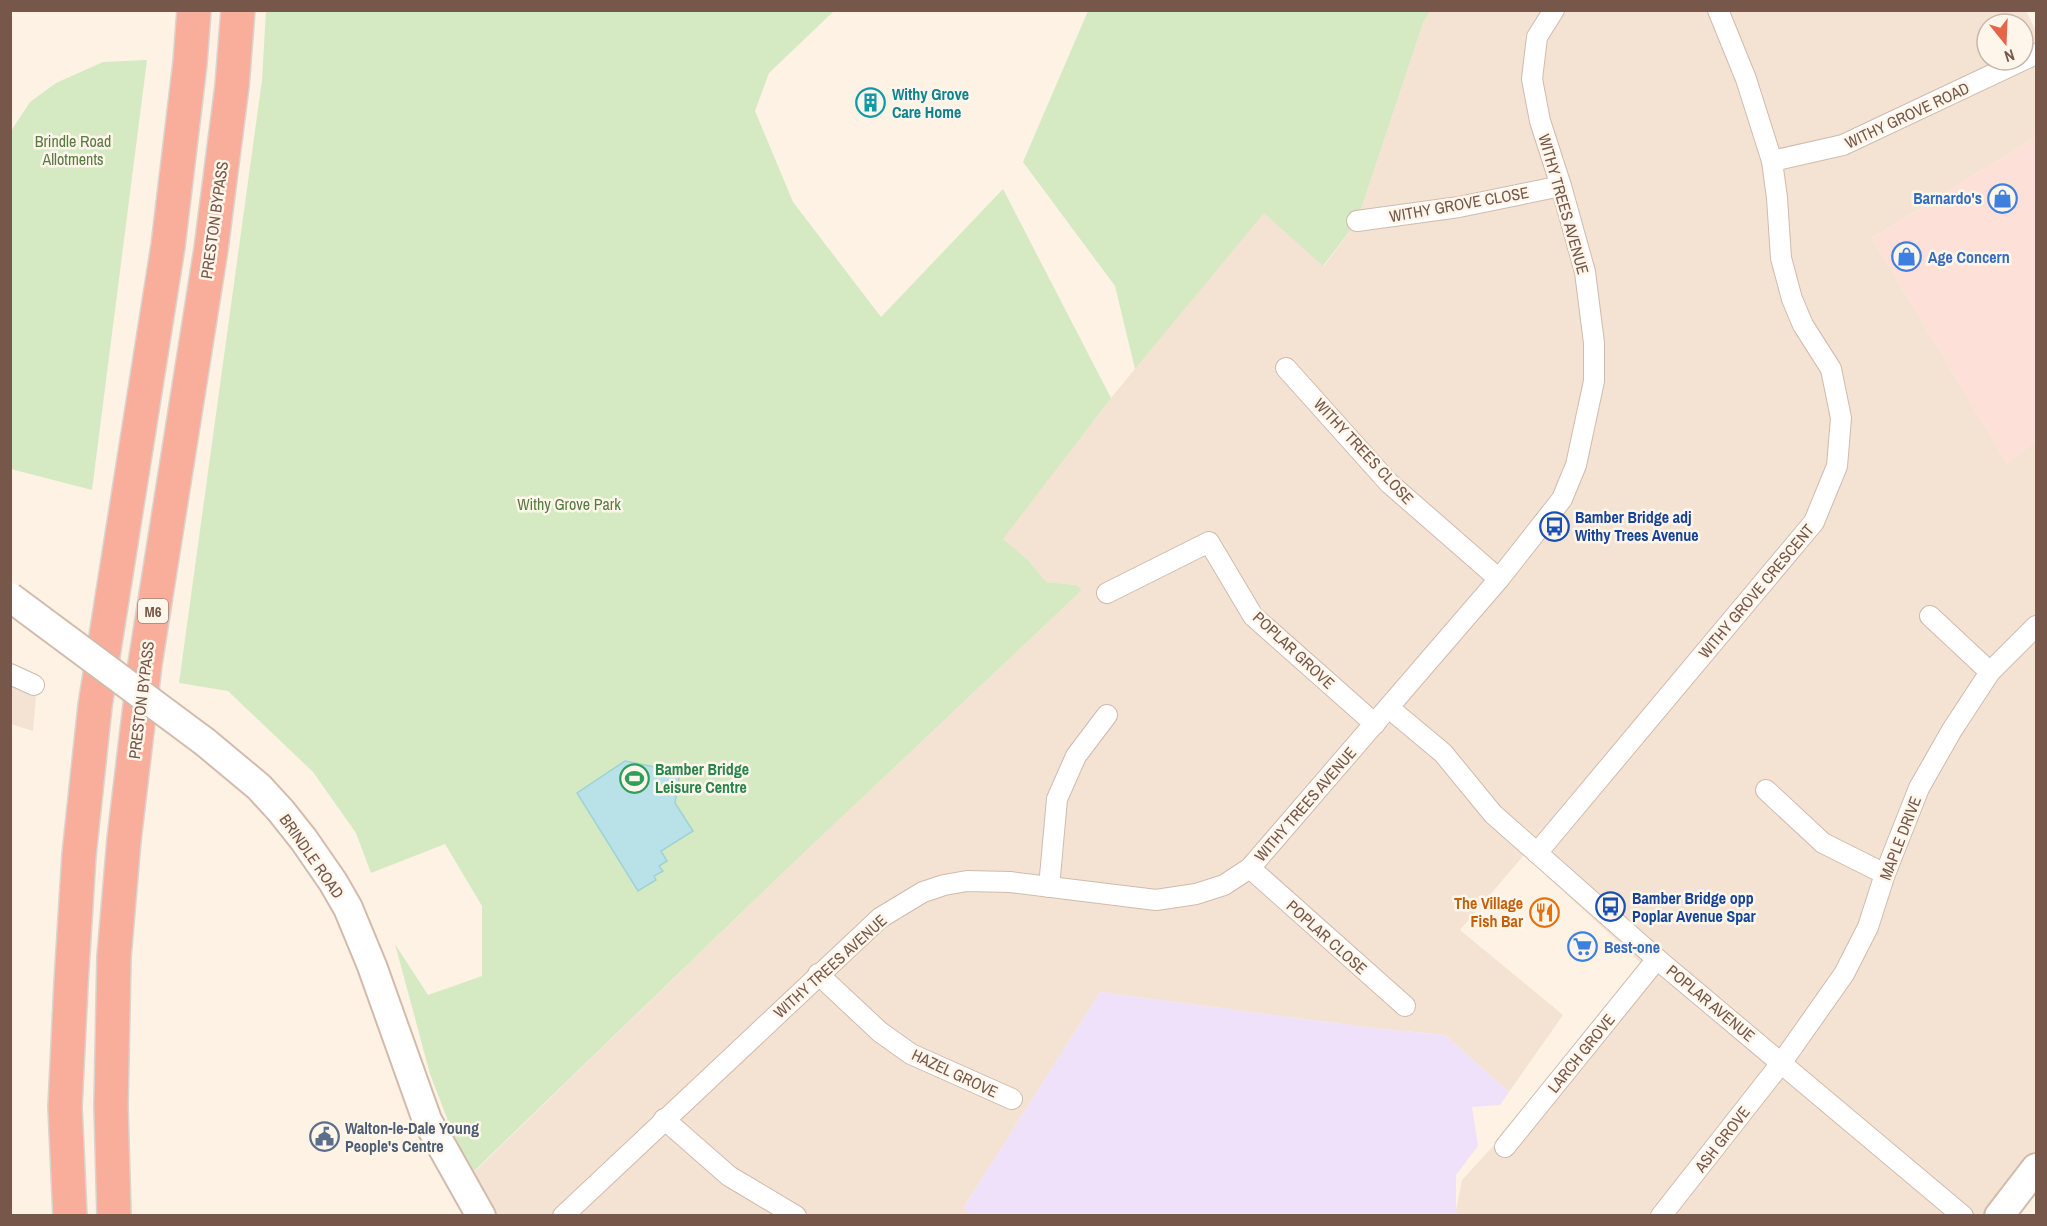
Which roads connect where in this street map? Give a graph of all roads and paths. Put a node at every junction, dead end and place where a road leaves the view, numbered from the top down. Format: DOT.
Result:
graph roads {
  1 [pos="194,10"];
  2 [pos="238,10"];
  3 [pos="1554,10"];
  4 [pos="1718,10"];
  5 [pos="2037,54"];
  6 [pos="1772,161"];
  7 [pos="1561,186"];
  8 [pos="1357,221"];
  9 [pos="1286,368"];
  10 [pos="1499,579"];
  11 [pos="1107,593"];
  12 [pos="10,597"];
  13 [pos="1930,616"];
  14 [pos="2037,626"];
  15 [pos="1990,672"];
  16 [pos="10,674"];
  17 [pos="34,685"];
  18 [pos="1389,708"];
  19 [pos="1107,715"];
  20 [pos="1375,724"];
  21 [pos="1766,790"];
  22 [pos="1537,854"];
  23 [pos="1250,868"];
  24 [pos="1885,874"];
  25 [pos="1049,887"];
  26 [pos="1658,959"];
  27 [pos="818,974"];
  28 [pos="1405,1005"];
  29 [pos="1782,1062"];
  30 [pos="1012,1099"];
  31 [pos="664,1119"];
  32 [pos="1505,1148"];
  33 [pos="2037,1168"];
  34 [pos="70,1215"];
  35 [pos="114,1215"];
  36 [pos="481,1215"];
  37 [pos="563,1215"];
  38 [pos="796,1215"];
  39 [pos="1661,1215"];
  40 [pos="1963,1215"];
  41 [pos="2000,1215"];
  1 -- 34 [label="highway"];
  2 -- 35 [label="highway, PRESTON BYPASS / M6"];
  3 -- 7 [label="street, WITHY TREES AVENUE"];
  4 -- 6 [label="street, WITHY GROVE CRESCENT"];
  5 -- 6 [label="street, WITHY GROVE ROAD"];
  6 -- 22 [label="street, WITHY GROVE CRESCENT"];
  7 -- 8 [label="street, WITHY GROVE CLOSE"];
  7 -- 10 [label="street, WITHY TREES AVENUE"];
  9 -- 10 [label="street, WITHY TREES CLOSE"];
  10 -- 18 [label="street, WITHY TREES AVENUE"];
  11 -- 20 [label="street, POPLAR GROVE"];
  12 -- 36 [label="street, BRINDLE ROAD, bridge"];
  13 -- 15 [label="street"];
  14 -- 15 [label="street, MAPLE DRIVE"];
  15 -- 24 [label="street, MAPLE DRIVE"];
  16 -- 17 [label="street"];
  18 -- 20 [label="street, WITHY TREES AVENUE"];
  18 -- 22 [label="street, POPLAR AVENUE"];
  19 -- 25 [label="street"];
  20 -- 23 [label="street, WITHY TREES AVENUE"];
  21 -- 24 [label="street"];
  22 -- 26 [label="street, POPLAR AVENUE"];
  23 -- 25 [label="street, WITHY TREES AVENUE"];
  23 -- 28 [label="street, POPLAR CLOSE"];
  24 -- 29 [label="street, MAPLE DRIVE"];
  25 -- 27 [label="street, WITHY TREES AVENUE"];
  26 -- 29 [label="street, POPLAR AVENUE"];
  26 -- 32 [label="street, LARCH GROVE"];
  27 -- 30 [label="street, HAZEL GROVE"];
  27 -- 31 [label="street, WITHY TREES AVENUE"];
  29 -- 39 [label="street, ASH GROVE"];
  29 -- 40 [label="street, POPLAR AVENUE"];
  31 -- 37 [label="street, WITHY TREES AVENUE"];
  31 -- 38 [label="street"];
  33 -- 41 [label="street"];
}
